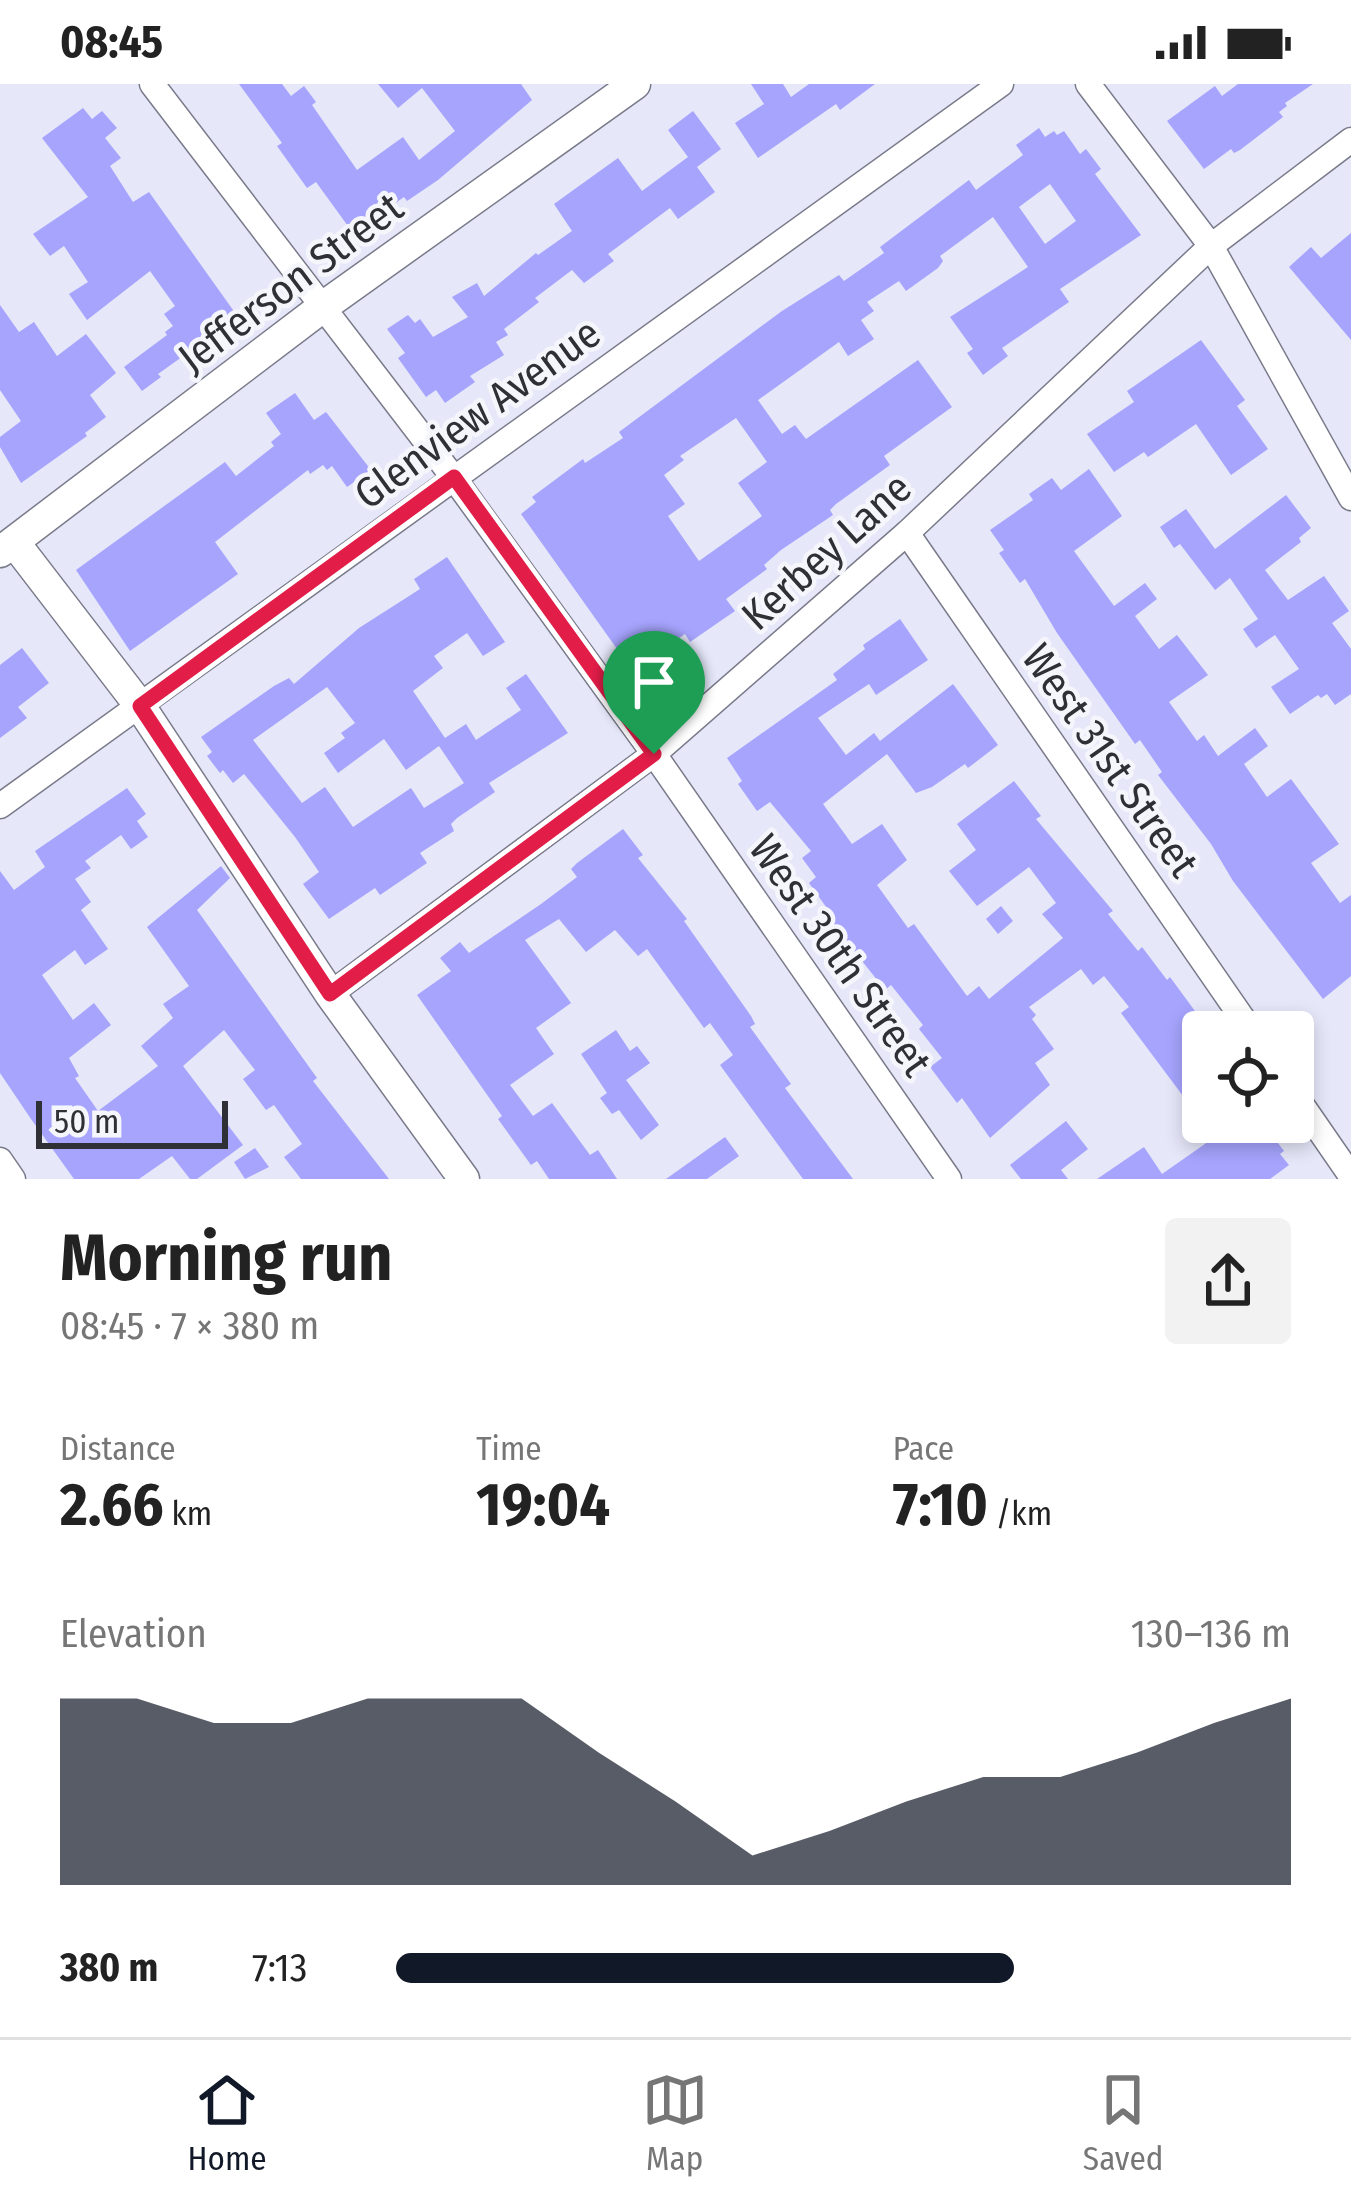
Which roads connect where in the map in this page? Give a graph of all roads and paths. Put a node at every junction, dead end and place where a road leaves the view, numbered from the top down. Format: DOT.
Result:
graph roads {
  1 [pos="152,84"];
  2 [pos="1001,84"];
  3 [pos="1088,84"];
  4 [pos="613,90"];
  5 [pos="1351,140"];
  6 [pos="1211,246"];
  7 [pos="324,306"];
  8 [pos="454,477"];
  9 [pos="1351,499"];
  10 [pos="907,533"];
  11 [pos="5,539"];
  12 [pos="140,706"];
  13 [pos="654,754"];
  14 [pos="0,806"];
  15 [pos="330,994"];
  16 [pos="1237,1011"];
  17 [pos="1314,1122"];
  18 [pos="0,1160"];
  19 [pos="1351,1176"];
  20 [pos="14,1179"];
  21 [pos="464,1179"];
  22 [pos="949,1179"];
  1 -- 7 [label="street, West 30th Street"];
  2 -- 8 [label="street, Glenview Avenue"];
  3 -- 6 [label="street"];
  4 -- 7 [label="street, Jefferson Street"];
  5 -- 6 [label="street, Kerbey Lane"];
  6 -- 9 [label="street"];
  6 -- 10 [label="street, Kerbey Lane"];
  7 -- 8 [label="street, West 30th Street"];
  7 -- 11 [label="street, Jefferson Street"];
  8 -- 12 [label="street, Glenview Avenue"];
  8 -- 13 [label="street, West 30th Street"];
  10 -- 13 [label="street, Kerbey Lane"];
  10 -- 16 [label="street, West 31st Street"];
  11 -- 12 [label="street"];
  12 -- 14 [label="street, Glenview Avenue"];
  12 -- 15 [label="street"];
  13 -- 15 [label="street, Kerbey Lane"];
  13 -- 22 [label="street, West 30th Street"];
  15 -- 21 [label="street"];
  17 -- 19 [label="street"];
  18 -- 20 [label="street"];
}
